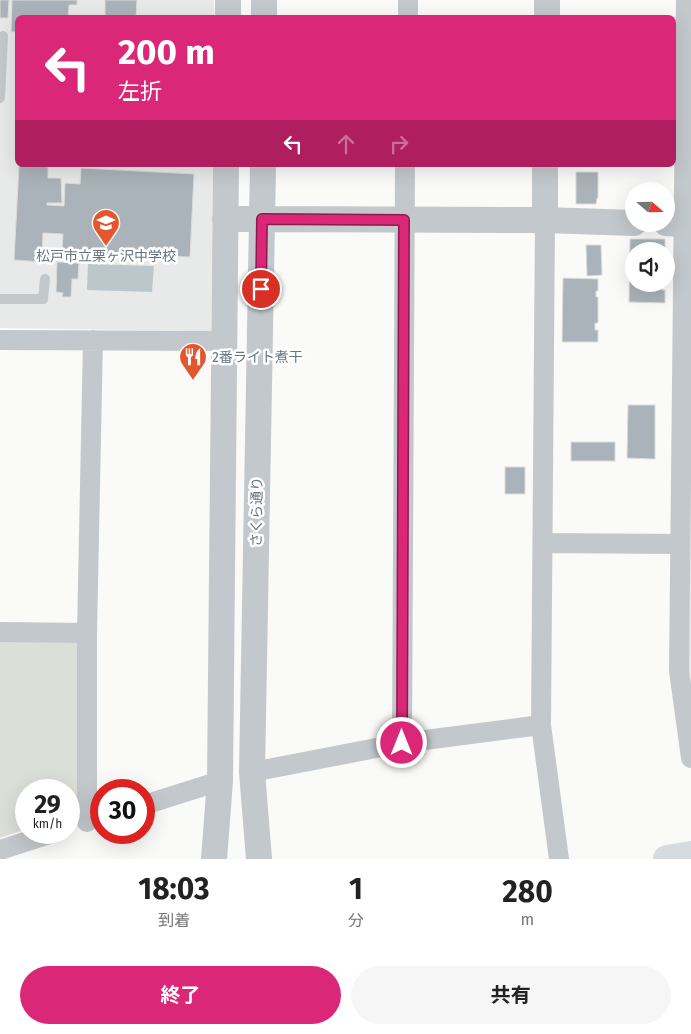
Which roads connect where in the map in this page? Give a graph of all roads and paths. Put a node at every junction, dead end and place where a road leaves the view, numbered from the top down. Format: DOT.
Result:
graph roads {
  1 [pos="228,0"];
  2 [pos="264,0"];
  3 [pos="408,0"];
  4 [pos="547,0"];
  5 [pos="686,0"];
  6 [pos="228,15"];
  7 [pos="264,15"];
  8 [pos="408,15"];
  9 [pos="547,15"];
  10 [pos="3,36"];
  11 [pos="0,98"];
  12 [pos="226,167"];
  13 [pos="263,167"];
  14 [pos="405,167"];
  15 [pos="546,167"];
  16 [pos="225,219"];
  17 [pos="262,219"];
  18 [pos="404,220"];
  19 [pos="545,220"];
  20 [pos="625,222"];
  21 [pos="680,224"];
  22 [pos="45,279"];
  23 [pos="0,299"];
  24 [pos="0,340"];
  25 [pos="93,340"];
  26 [pos="225,341"];
  27 [pos="686,382"];
  28 [pos="257,488"];
  29 [pos="223,490"];
  30 [pos="542,543"];
  31 [pos="680,544"];
  32 [pos="0,632"];
  33 [pos="87,633"];
  34 [pos="541,725"];
  35 [pos="402,743"];
  36 [pos="691,758"];
  37 [pos="252,772"];
  38 [pos="220,781"];
  39 [pos="155,802"];
  40 [pos="86,823"];
  41 [pos="19,844"];
  42 [pos="0,850"];
  43 [pos="691,855"];
  44 [pos="214,859"];
  45 [pos="259,859"];
  46 [pos="559,859"];
  47 [pos="667,859"];
  1 -- 6 [label="street"];
  2 -- 7 [label="street"];
  3 -- 8 [label="street"];
  4 -- 9 [label="street"];
  5 -- 21 [label="street"];
  10 -- 11 [label="lane"];
  12 -- 16 [label="street"];
  13 -- 17 [label="street, さくら通り"];
  14 -- 18 [label="street"];
  15 -- 19 [label="street"];
  16 -- 17 [label="street"];
  16 -- 26 [label="street"];
  17 -- 18 [label="street"];
  17 -- 28 [label="street, さくら通り"];
  18 -- 19 [label="street"];
  18 -- 35 [label="street"];
  19 -- 20 [label="street"];
  19 -- 30 [label="street"];
  21 -- 27 [label="street"];
  22 -- 23 [label="lane"];
  24 -- 25 [label="street"];
  25 -- 26 [label="street"];
  25 -- 33 [label="street"];
  26 -- 29 [label="street"];
  27 -- 31 [label="street"];
  28 -- 29 [label="street"];
  28 -- 37 [label="street, さくら通り"];
  29 -- 38 [label="street"];
  30 -- 31 [label="street"];
  30 -- 34 [label="street"];
  31 -- 36 [label="street"];
  32 -- 33 [label="street"];
  33 -- 40 [label="street"];
  34 -- 35 [label="street"];
  34 -- 46 [label="street"];
  35 -- 37 [label="street"];
  37 -- 38 [label="street"];
  37 -- 45 [label="street, さくら通り"];
  38 -- 39 [label="street"];
  38 -- 44 [label="street"];
  41 -- 42 [label="street"];
  43 -- 47 [label="main road"];
}
